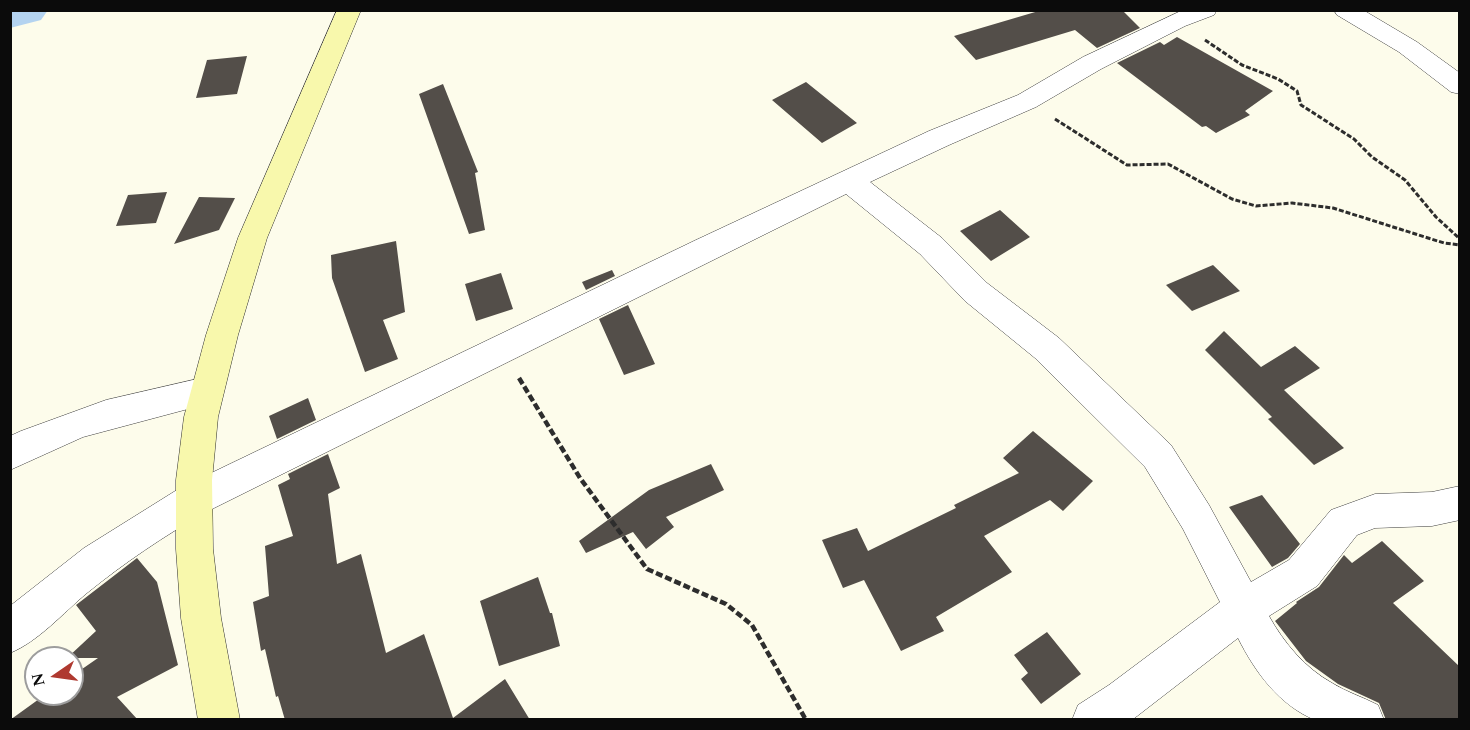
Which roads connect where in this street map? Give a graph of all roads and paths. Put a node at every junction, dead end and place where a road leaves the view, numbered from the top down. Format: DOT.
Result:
graph roads {
  1 [pos="349,10"];
  2 [pos="1206,10"];
  3 [pos="1345,10"];
  4 [pos="1177,21"];
  5 [pos="1460,86"];
  6 [pos="1027,101"];
  7 [pos="849,181"];
  8 [pos="1460,239"];
  9 [pos="1460,245"];
  10 [pos="494,352"];
  11 [pos="206,391"];
  12 [pos="10,454"];
  13 [pos="193,500"];
  14 [pos="1460,503"];
  15 [pos="1245,608"];
  16 [pos="10,633"];
  17 [pos="219,720"];
  18 [pos="806,720"];
  19 [pos="1094,720"];
  20 [pos="1363,720"];
  1 -- 11 [label="street"];
  2 -- 4 [label="street"];
  3 -- 5 [label="street"];
  4 -- 6 [label="street"];
  4 -- 8 [label="path"];
  6 -- 7 [label="street"];
  6 -- 9 [label="path"];
  7 -- 10 [label="street"];
  7 -- 15 [label="street"];
  10 -- 13 [label="street"];
  10 -- 18 [label="path"];
  11 -- 12 [label="street"];
  11 -- 13 [label="street"];
  13 -- 16 [label="street"];
  13 -- 17 [label="street"];
  14 -- 15 [label="street"];
  15 -- 19 [label="street"];
  15 -- 20 [label="street"];
}
